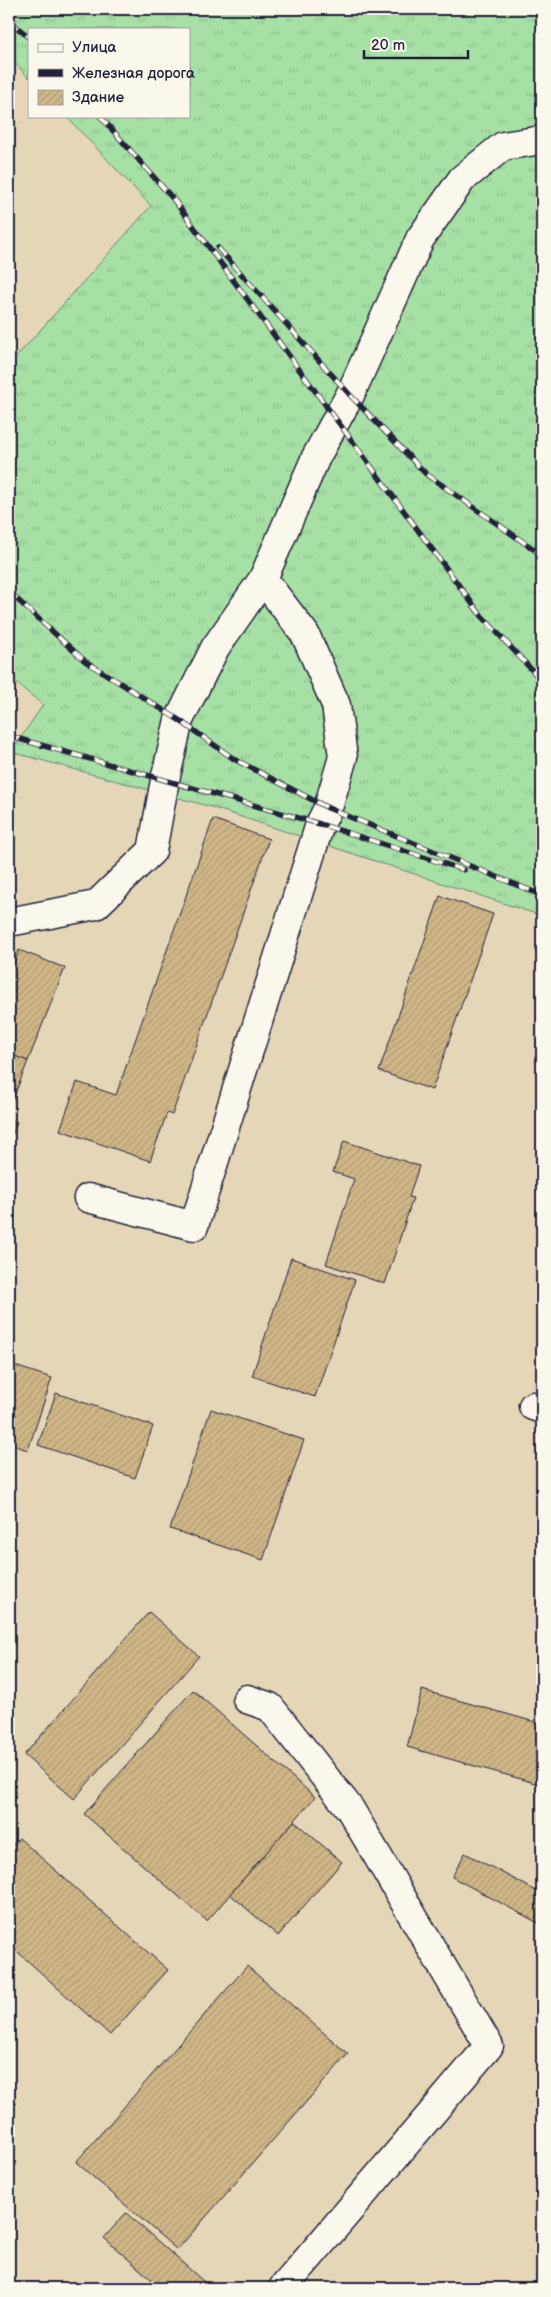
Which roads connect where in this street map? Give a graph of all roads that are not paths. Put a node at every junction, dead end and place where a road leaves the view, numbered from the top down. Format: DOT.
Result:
graph roads {
  1 [pos="542,140"];
  2 [pos="263,579"];
  3 [pos="9,922"];
  4 [pos="88,1198"];
  5 [pos="247,1699"];
  6 [pos="283,2288"];
  1 -- 2 [label="lane"];
  2 -- 3 [label="lane"];
  2 -- 4 [label="lane"];
  5 -- 6 [label="lane"];
}
